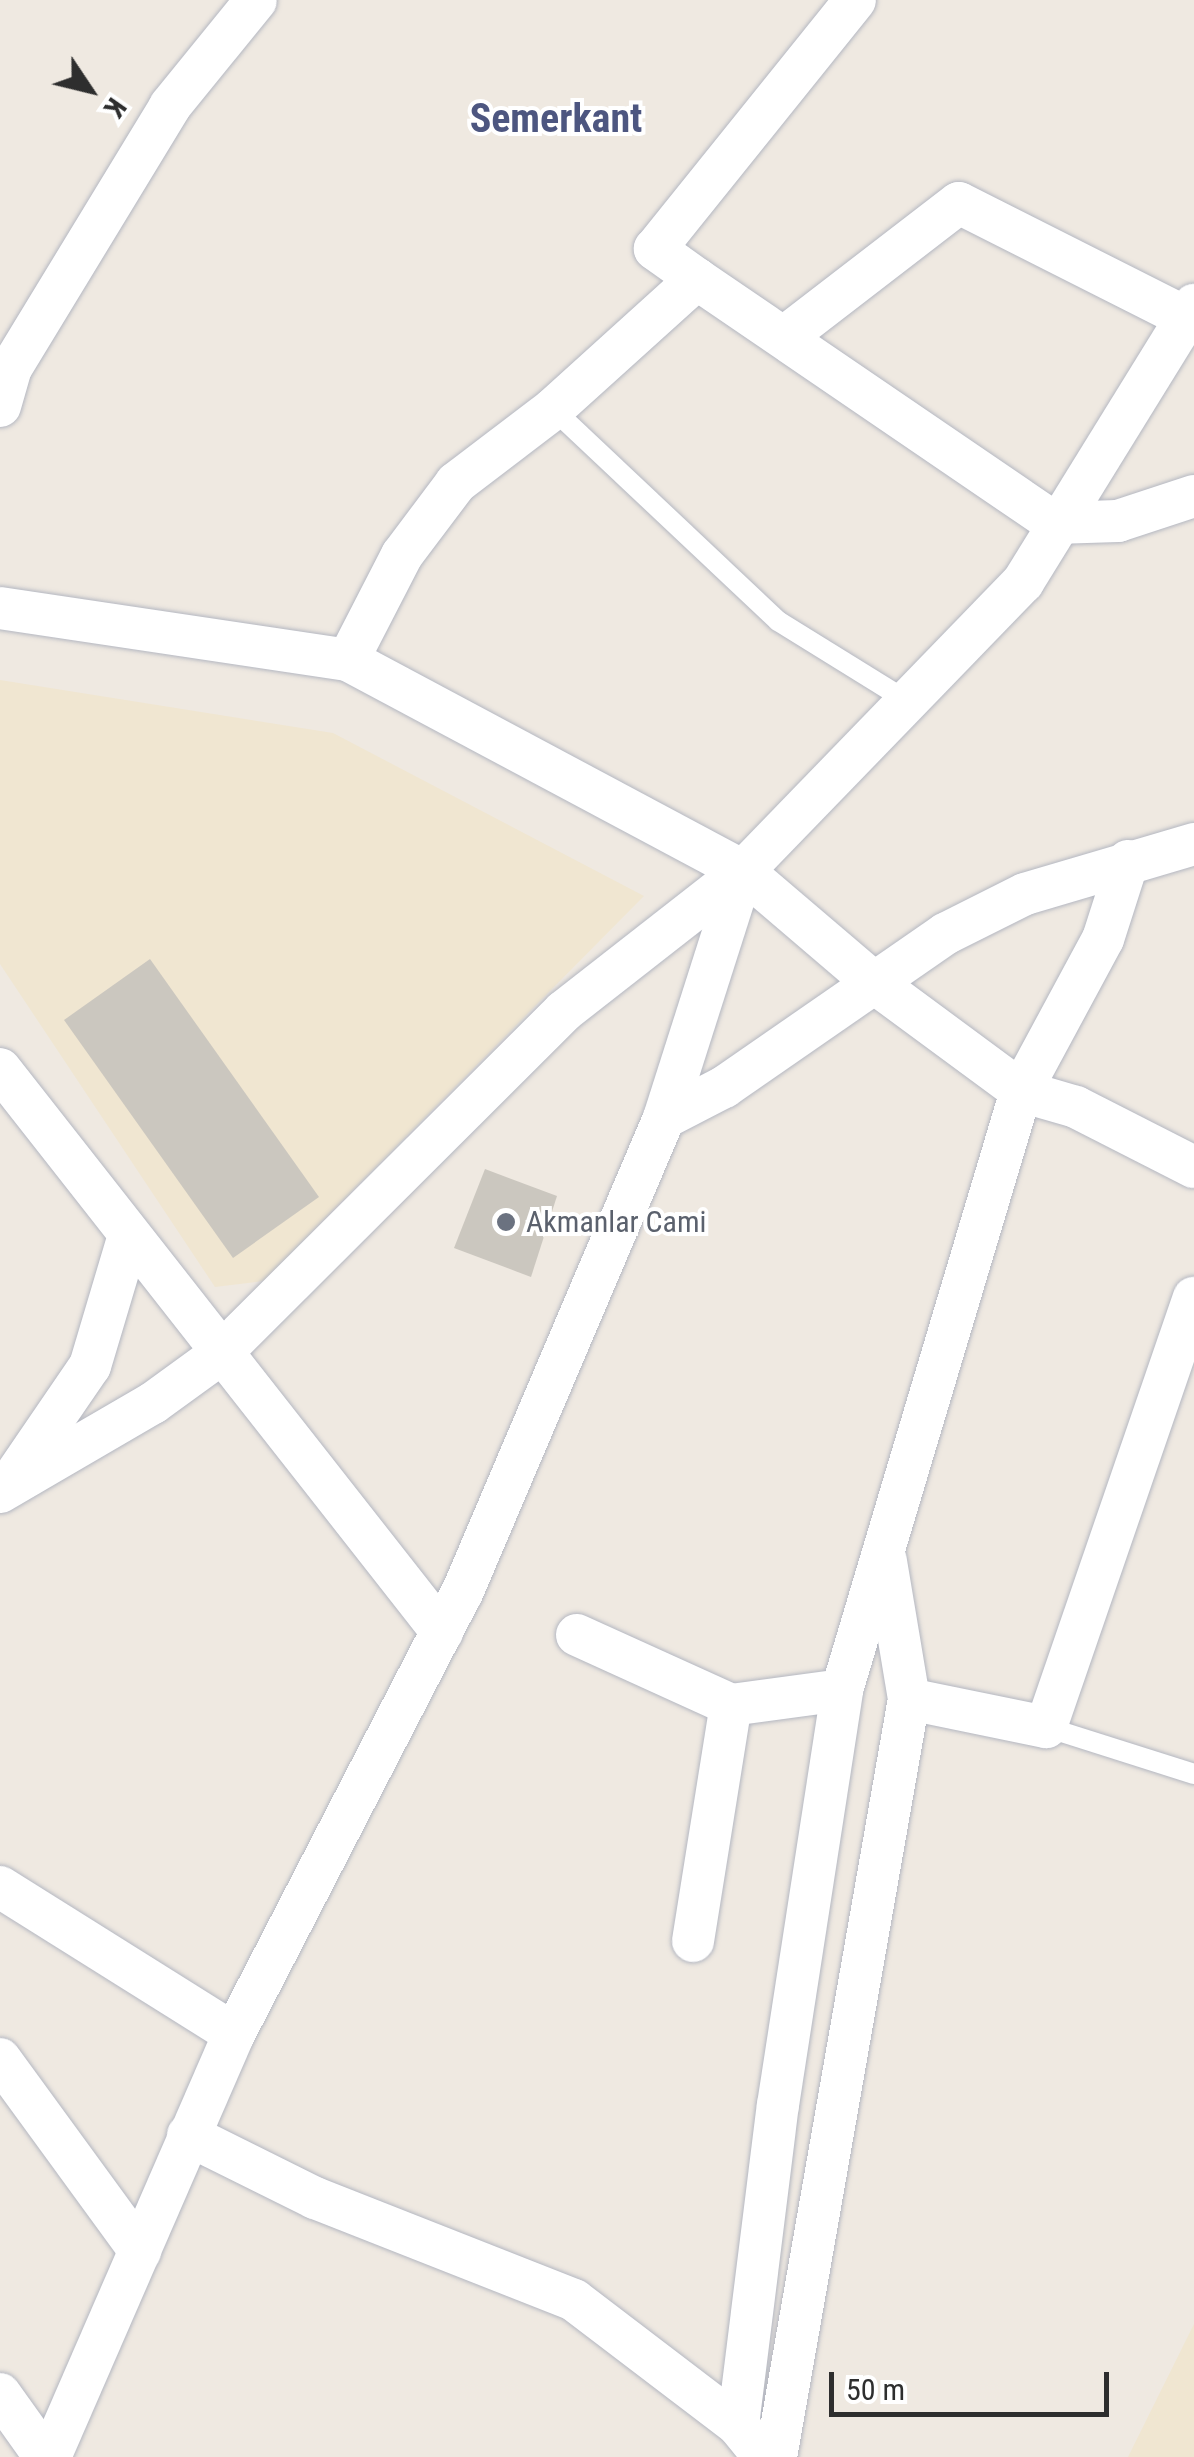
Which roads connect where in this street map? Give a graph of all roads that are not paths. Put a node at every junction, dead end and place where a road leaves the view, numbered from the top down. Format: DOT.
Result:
graph roads {
  1 [pos="856,0"];
  2 [pos="245,3"];
  3 [pos="697,278"];
  4 [pos="1190,311"];
  5 [pos="786,336"];
  6 [pos="0,406"];
  7 [pos="553,409"];
  8 [pos="1194,496"];
  9 [pos="1055,523"];
  10 [pos="0,608"];
  11 [pos="348,660"];
  12 [pos="907,700"];
  13 [pos="1194,844"];
  14 [pos="1128,861"];
  15 [pos="744,871"];
  16 [pos="872,981"];
  17 [pos="0,1069"];
  18 [pos="1020,1092"];
  19 [pos="664,1118"];
  20 [pos="1194,1167"];
  21 [pos="129,1236"];
  22 [pos="1194,1298"];
  23 [pos="219,1354"];
  24 [pos="1,1492"];
  25 [pos="885,1554"];
  26 [pos="442,1632"];
  27 [pos="576,1635"];
  28 [pos="842,1690"];
  29 [pos="909,1699"];
  30 [pos="731,1705"];
  31 [pos="1046,1727"];
  32 [pos="1194,1774"];
  33 [pos="0,1887"];
  34 [pos="693,1941"];
  35 [pos="234,2034"];
  36 [pos="0,2059"];
  37 [pos="188,2134"];
  38 [pos="140,2251"];
  39 [pos="0,2394"];
  40 [pos="751,2441"];
  41 [pos="47,2457"];
  42 [pos="776,2457"];
  1 -- 3 [label="street"];
  2 -- 6 [label="street"];
  3 -- 5 [label="street"];
  3 -- 7 [label="street"];
  4 -- 5 [label="street"];
  4 -- 9 [label="street"];
  5 -- 9 [label="street"];
  7 -- 11 [label="street"];
  7 -- 12 [label="lane"];
  8 -- 9 [label="street"];
  9 -- 12 [label="street"];
  10 -- 11 [label="street"];
  11 -- 15 [label="street"];
  12 -- 15 [label="street"];
  13 -- 14 [label="street"];
  14 -- 16 [label="street"];
  14 -- 18 [label="street"];
  15 -- 16 [label="street"];
  15 -- 19 [label="street"];
  15 -- 23 [label="street"];
  16 -- 18 [label="street"];
  16 -- 19 [label="street"];
  17 -- 21 [label="street"];
  18 -- 20 [label="street"];
  18 -- 25 [label="street"];
  19 -- 26 [label="street"];
  21 -- 23 [label="street"];
  21 -- 24 [label="street"];
  22 -- 31 [label="street"];
  23 -- 24 [label="street"];
  23 -- 26 [label="street"];
  25 -- 28 [label="street"];
  25 -- 29 [label="street"];
  26 -- 35 [label="street"];
  27 -- 30 [label="street"];
  28 -- 30 [label="street"];
  28 -- 40 [label="street"];
  29 -- 31 [label="street"];
  29 -- 42 [label="street"];
  30 -- 34 [label="street"];
  31 -- 32 [label="lane"];
  33 -- 35 [label="street"];
  35 -- 37 [label="street"];
  36 -- 38 [label="street"];
  37 -- 38 [label="street"];
  37 -- 40 [label="street"];
  38 -- 41 [label="street"];
  39 -- 41 [label="street"];
}
